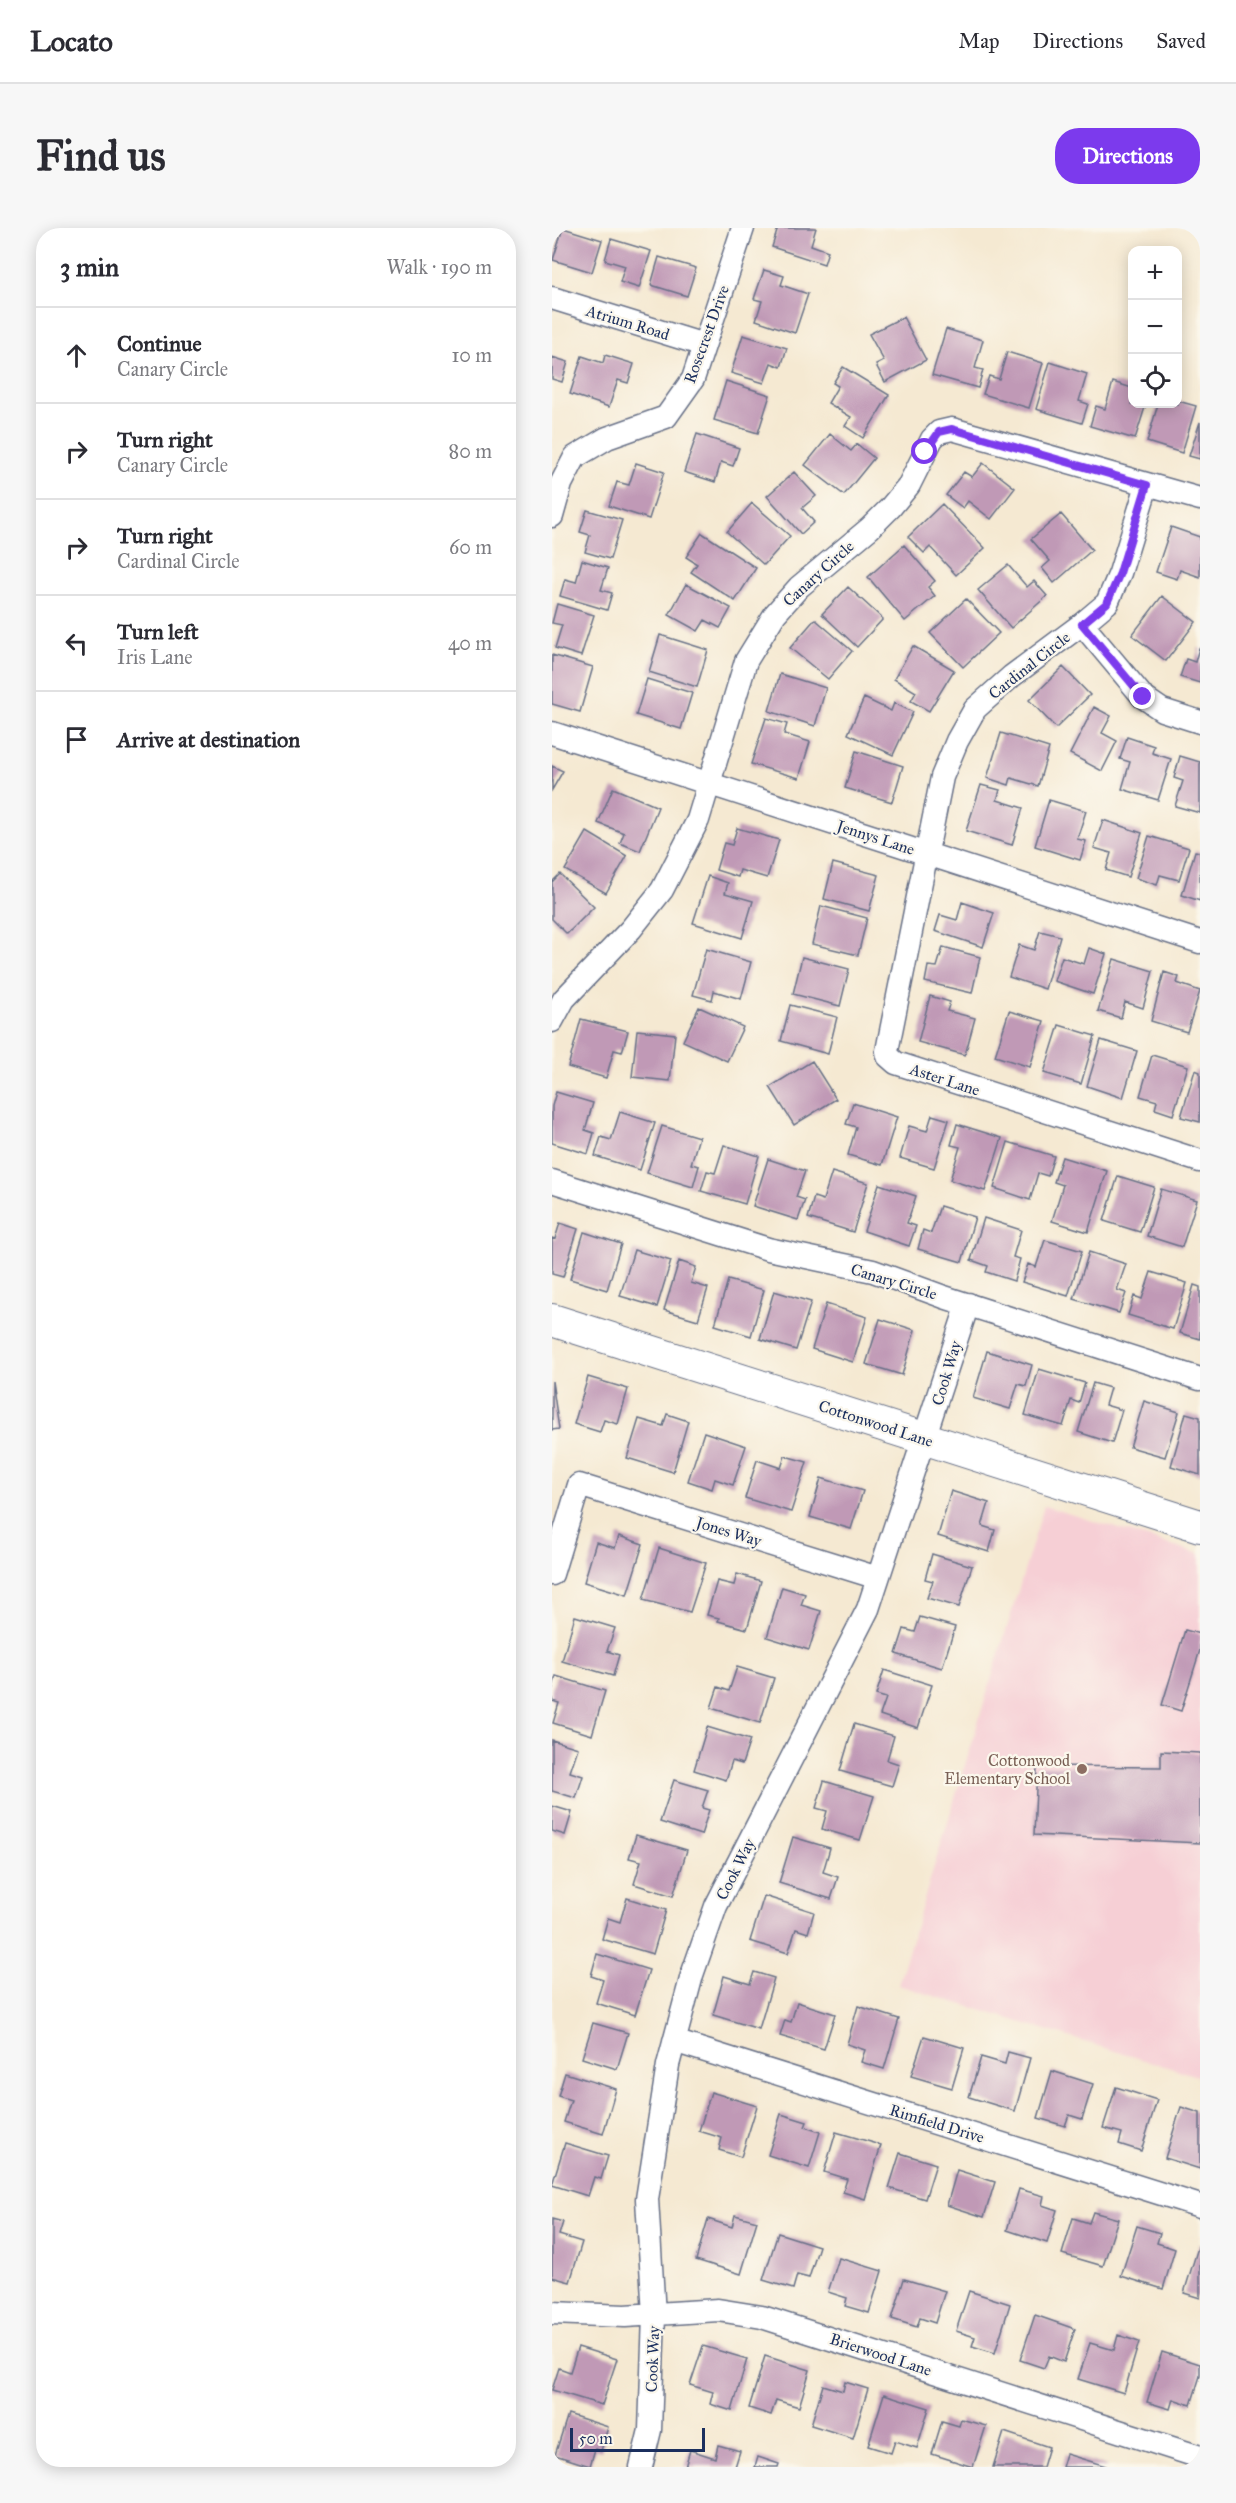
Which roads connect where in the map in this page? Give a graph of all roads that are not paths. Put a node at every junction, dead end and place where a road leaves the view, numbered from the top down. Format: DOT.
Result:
graph roads {
  1 [pos="743,228"];
  2 [pos="552,298"];
  3 [pos="704,345"];
  4 [pos="1147,485"];
  5 [pos="1200,499"];
  6 [pos="552,515"];
  7 [pos="1082,624"];
  8 [pos="1200,722"];
  9 [pos="552,733"];
  10 [pos="710,783"];
  11 [pos="927,855"];
  12 [pos="1200,942"];
  13 [pos="552,1021"];
  14 [pos="1200,1161"];
  15 [pos="552,1181"];
  16 [pos="968,1304"];
  17 [pos="552,1320"];
  18 [pos="1200,1379"];
  19 [pos="926,1438"];
  20 [pos="1200,1526"];
  21 [pos="552,1574"];
  22 [pos="878,1578"];
  23 [pos="674,2041"];
  24 [pos="1200,2206"];
  25 [pos="552,2313"];
  26 [pos="654,2315"];
  27 [pos="1200,2457"];
  28 [pos="641,2467"];
  1 -- 3 [label="street, Rosecrest Drive"];
  2 -- 3 [label="street, Atrium Road"];
  3 -- 6 [label="street, Rosecrest Drive"];
  4 -- 5 [label="street, Canary Circle"];
  4 -- 7 [label="street, Cardinal Circle"];
  4 -- 10 [label="street, Canary Circle"];
  7 -- 8 [label="street"];
  7 -- 11 [label="street, Cardinal Circle"];
  9 -- 10 [label="street, Jennys Lane"];
  10 -- 11 [label="street, Jennys Lane"];
  10 -- 13 [label="street, Canary Circle"];
  11 -- 12 [label="street, Jennys Lane"];
  11 -- 14 [label="street, Aster Lane"];
  15 -- 16 [label="street, Canary Circle"];
  16 -- 18 [label="street, Canary Circle"];
  16 -- 19 [label="street, Cook Way"];
  17 -- 19 [label="main road, Cottonwood Lane"];
  19 -- 20 [label="main road, Cottonwood Lane"];
  19 -- 22 [label="street, Cook Way"];
  21 -- 22 [label="street, Jones Way"];
  22 -- 23 [label="street, Cook Way"];
  23 -- 24 [label="street, Rimfield Drive"];
  23 -- 26 [label="street, Cook Way"];
  25 -- 26 [label="street, Brierwood Lane"];
  26 -- 27 [label="street, Brierwood Lane"];
  26 -- 28 [label="street, Cook Way"];
}
